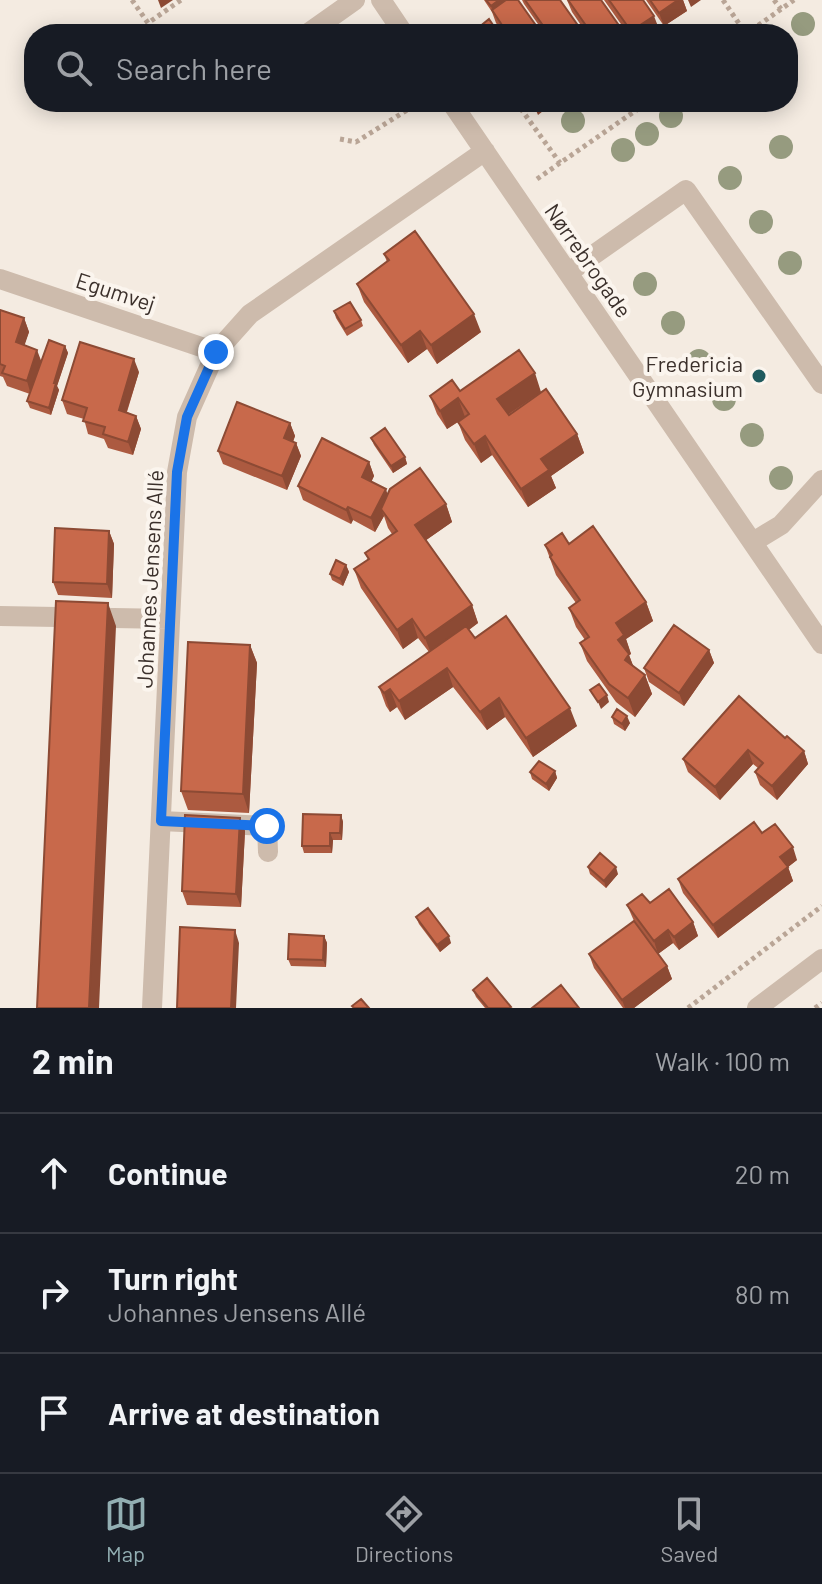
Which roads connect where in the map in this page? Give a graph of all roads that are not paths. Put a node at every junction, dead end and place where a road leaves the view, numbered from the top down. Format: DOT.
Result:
graph roads {
  1 [pos="355,0"];
  2 [pos="381,0"];
  3 [pos="321,24"];
  4 [pos="397,24"];
  5 [pos="458,112"];
  6 [pos="485,151"];
  7 [pos="569,272"];
  8 [pos="0,279"];
  9 [pos="216,352"];
  10 [pos="822,384"];
  11 [pos="822,480"];
  12 [pos="753,542"];
  13 [pos="0,616"];
  14 [pos="170,619"];
  15 [pos="822,644"];
  16 [pos="161,821"];
  17 [pos="268,852"];
  18 [pos="822,959"];
  19 [pos="152,1008"];
  20 [pos="757,1008"];
  1 -- 3 [label="street"];
  2 -- 4 [label="street"];
  5 -- 6 [label="street, Nørrebrogade"];
  6 -- 7 [label="street, Nørrebrogade"];
  6 -- 9 [label="street, Johannes Jensens Allé"];
  7 -- 10 [label="street"];
  7 -- 12 [label="street, Nørrebrogade"];
  8 -- 9 [label="street, Egumvej"];
  9 -- 14 [label="street, Johannes Jensens Allé"];
  11 -- 12 [label="street"];
  12 -- 15 [label="street, Nørrebrogade"];
  13 -- 14 [label="street"];
  14 -- 16 [label="street, Johannes Jensens Allé"];
  16 -- 17 [label="street"];
  16 -- 19 [label="street, Johannes Jensens Allé"];
  18 -- 20 [label="street"];
}
